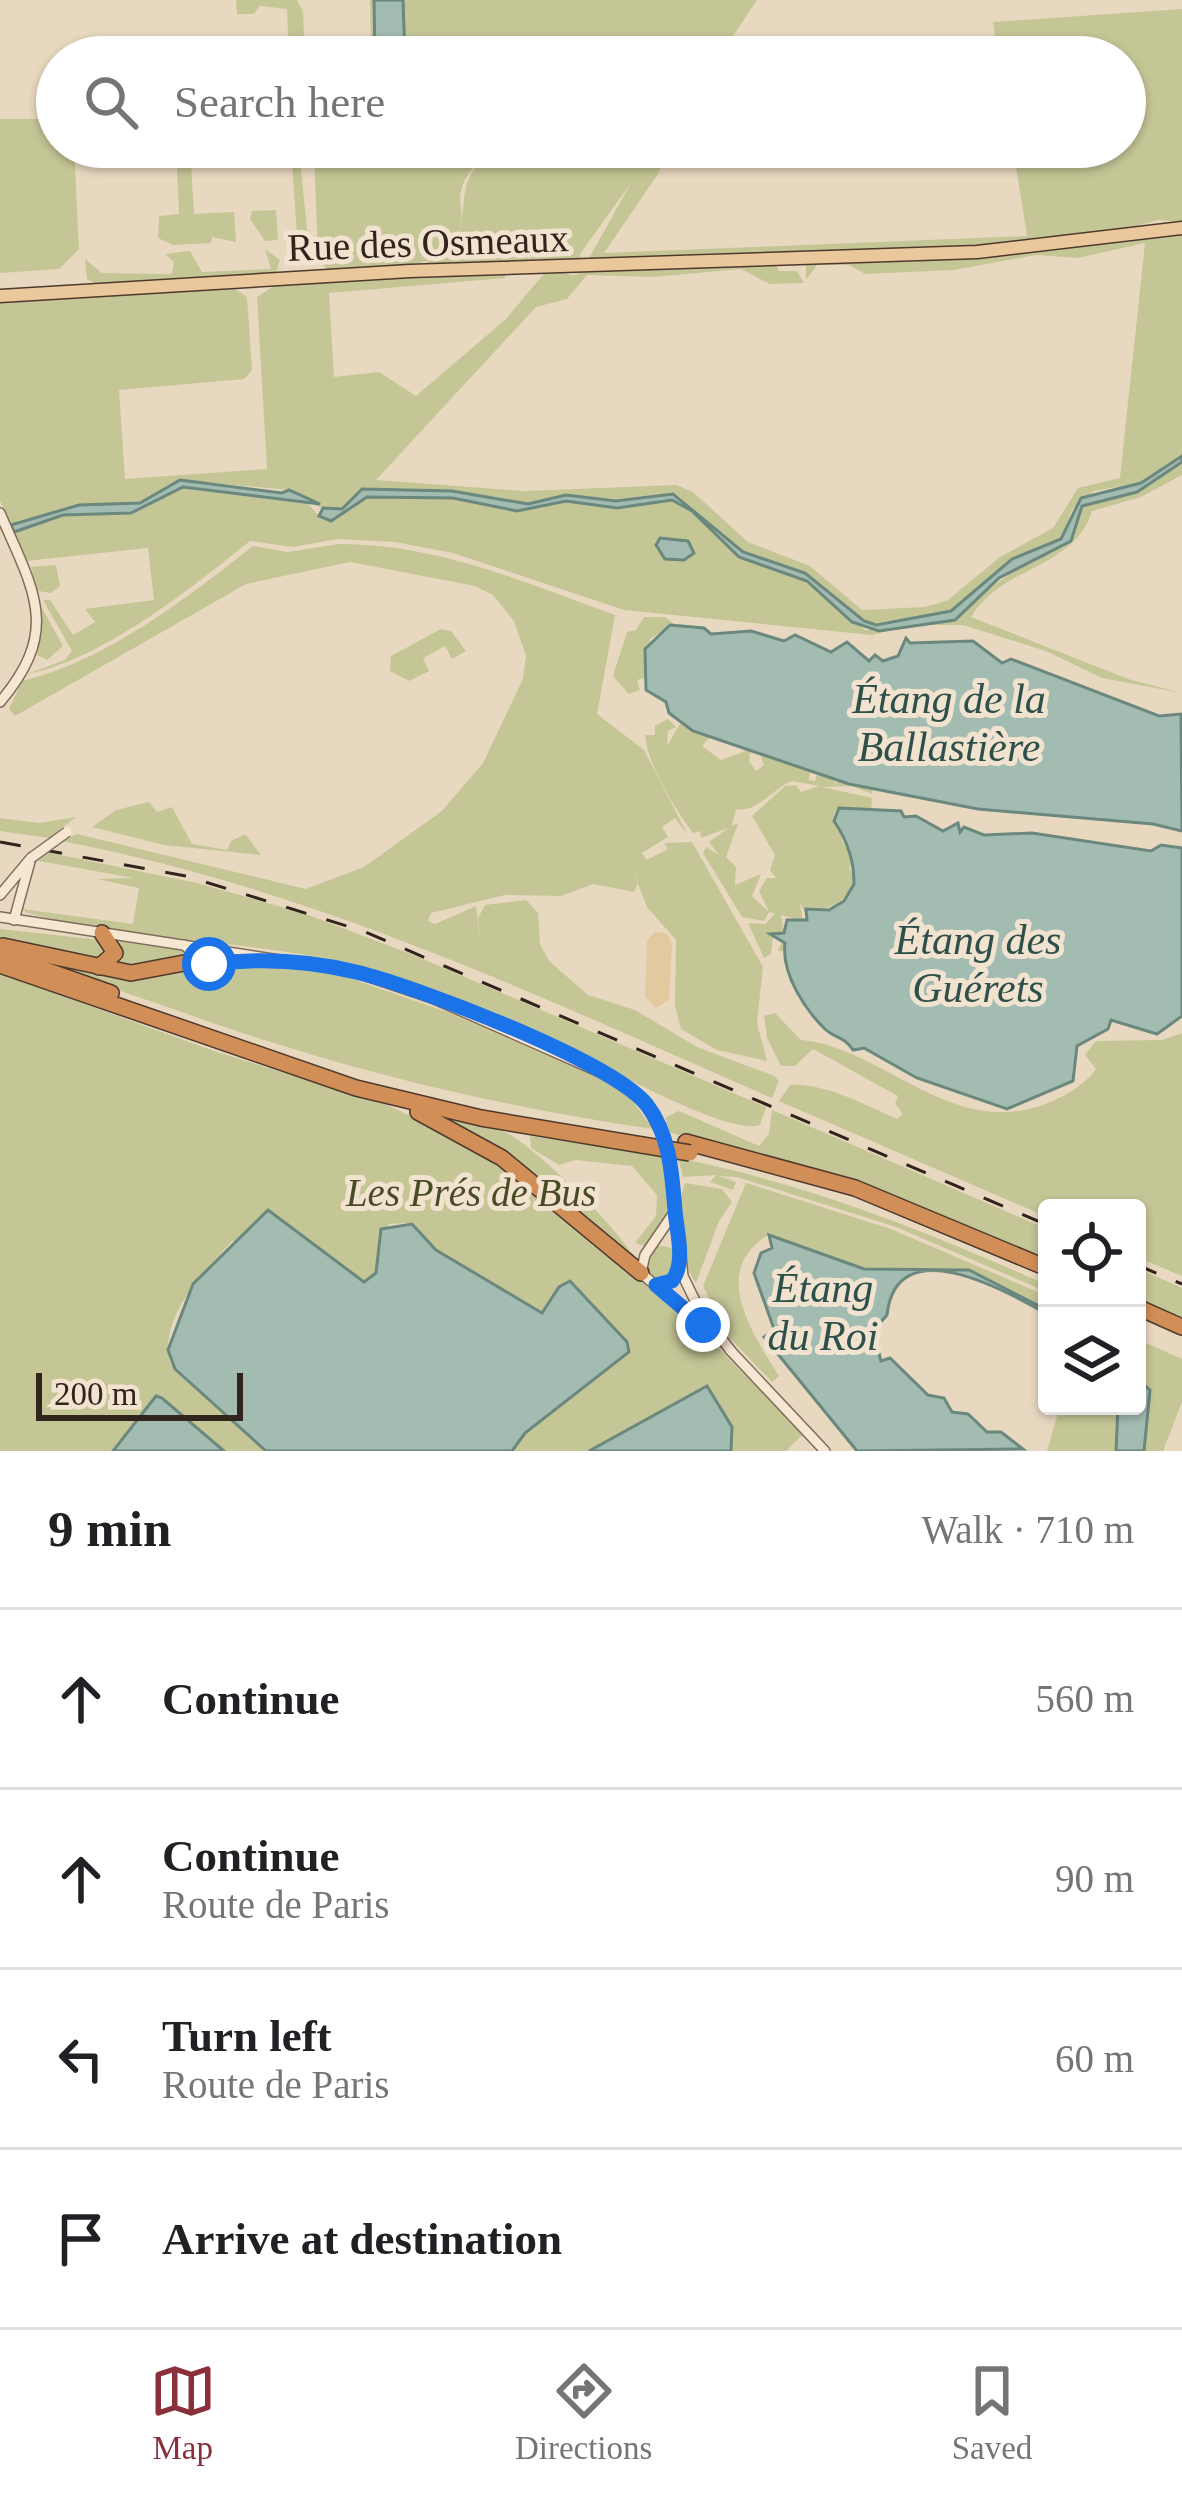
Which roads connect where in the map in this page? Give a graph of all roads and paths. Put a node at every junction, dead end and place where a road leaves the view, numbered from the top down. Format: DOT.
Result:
graph roads {
  1 [pos="1182,228"];
  2 [pos="0,296"];
  3 [pos="0,513"];
  4 [pos="1,701"];
  5 [pos="71,830"];
  6 [pos="31,858"];
  7 [pos="1,894"];
  8 [pos="18,896"];
  9 [pos="0,917"];
  10 [pos="14,920"];
  11 [pos="102,932"];
  12 [pos="179,943"];
  13 [pos="0,949"];
  14 [pos="228,952"];
  15 [pos="200,960"];
  16 [pos="0,965"];
  17 [pos="99,967"];
  18 [pos="352,971"];
  19 [pos="396,1099"];
  20 [pos="641,1140"];
  21 [pos="687,1148"];
  22 [pos="675,1207"];
  23 [pos="658,1240"];
  24 [pos="678,1251"];
  25 [pos="1038,1264"];
  26 [pos="681,1267"];
  27 [pos="641,1273"];
  28 [pos="1038,1274"];
  29 [pos="656,1285"];
  30 [pos="1146,1311"];
  31 [pos="1146,1322"];
  32 [pos="1182,1327"];
  33 [pos="1182,1337"];
  34 [pos="731,1351"];
  35 [pos="825,1451"];
  1 -- 2 [label="main road, Rue des Osmeaux"];
  3 -- 4 [label="street"];
  5 -- 6 [label="street, bridge"];
  6 -- 7 [label="street"];
  6 -- 8 [label="street"];
  7 -- 8 [label="street"];
  8 -- 10 [label="street"];
  9 -- 10 [label="street"];
  10 -- 11 [label="street"];
  11 -- 12 [label="street"];
  11 -- 17 [label="highway"];
  12 -- 14 [label="street"];
  12 -- 15 [label="street"];
  13 -- 17 [label="highway"];
  13 -- 20 [label="highway"];
  14 -- 15 [label="street"];
  14 -- 18 [label="street"];
  15 -- 17 [label="highway"];
  15 -- 18 [label="street"];
  16 -- 19 [label="highway"];
  18 -- 22 [label="street"];
  19 -- 20 [label="highway"];
  19 -- 27 [label="highway"];
  20 -- 21 [label="highway, bridge"];
  21 -- 25 [label="highway"];
  21 -- 28 [label="highway"];
  22 -- 23 [label="street"];
  22 -- 24 [label="street"];
  23 -- 24 [label="street"];
  23 -- 27 [label="street"];
  24 -- 26 [label="street"];
  26 -- 29 [label="street"];
  26 -- 34 [label="street"];
  27 -- 29 [label="street"];
  29 -- 34 [label="street"];
  30 -- 32 [label="highway"];
  31 -- 33 [label="highway"];
  34 -- 35 [label="street"];
}
